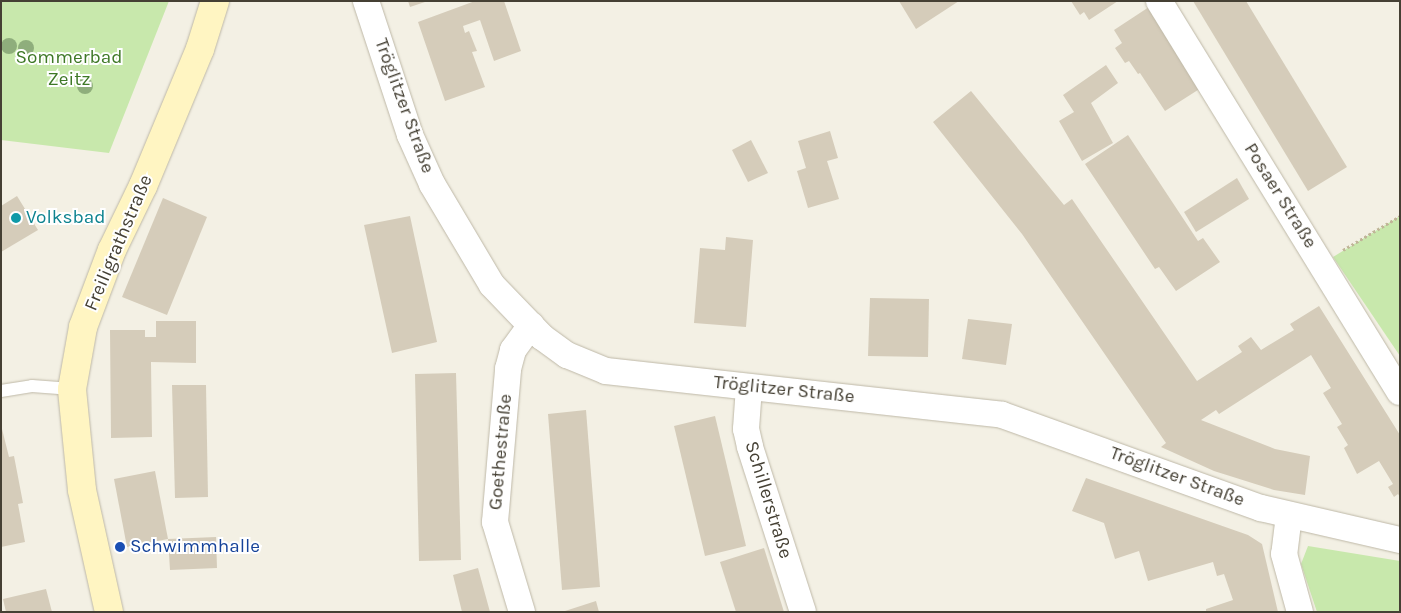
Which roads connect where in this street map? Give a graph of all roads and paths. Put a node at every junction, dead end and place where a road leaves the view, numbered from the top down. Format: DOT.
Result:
graph roads {
  1 [pos="215,1"];
  2 [pos="366,1"];
  3 [pos="1159,1"];
  4 [pos="1400,216"];
  5 [pos="1322,264"];
  6 [pos="531,325"];
  7 [pos="748,387"];
  8 [pos="72,389"];
  9 [pos="1,391"];
  10 [pos="1400,392"];
  11 [pos="1289,515"];
  12 [pos="1400,540"];
  13 [pos="109,612"];
  14 [pos="522,612"];
  15 [pos="803,612"];
  16 [pos="1300,612"];
  1 -- 8 [label="street, Freiligrathstraße"];
  2 -- 6 [label="street, Tröglitzer Straße"];
  3 -- 5 [label="street, Posaer Straße"];
  4 -- 5 [label="path"];
  5 -- 10 [label="street, Posaer Straße"];
  6 -- 7 [label="street, Tröglitzer Straße"];
  6 -- 14 [label="street, Goethestraße"];
  7 -- 11 [label="street, Tröglitzer Straße"];
  7 -- 15 [label="street, Schillerstraße"];
  8 -- 9 [label="lane"];
  8 -- 13 [label="street, Freiligrathstraße"];
  11 -- 12 [label="street, Tröglitzer Straße"];
  11 -- 16 [label="street"];
}
